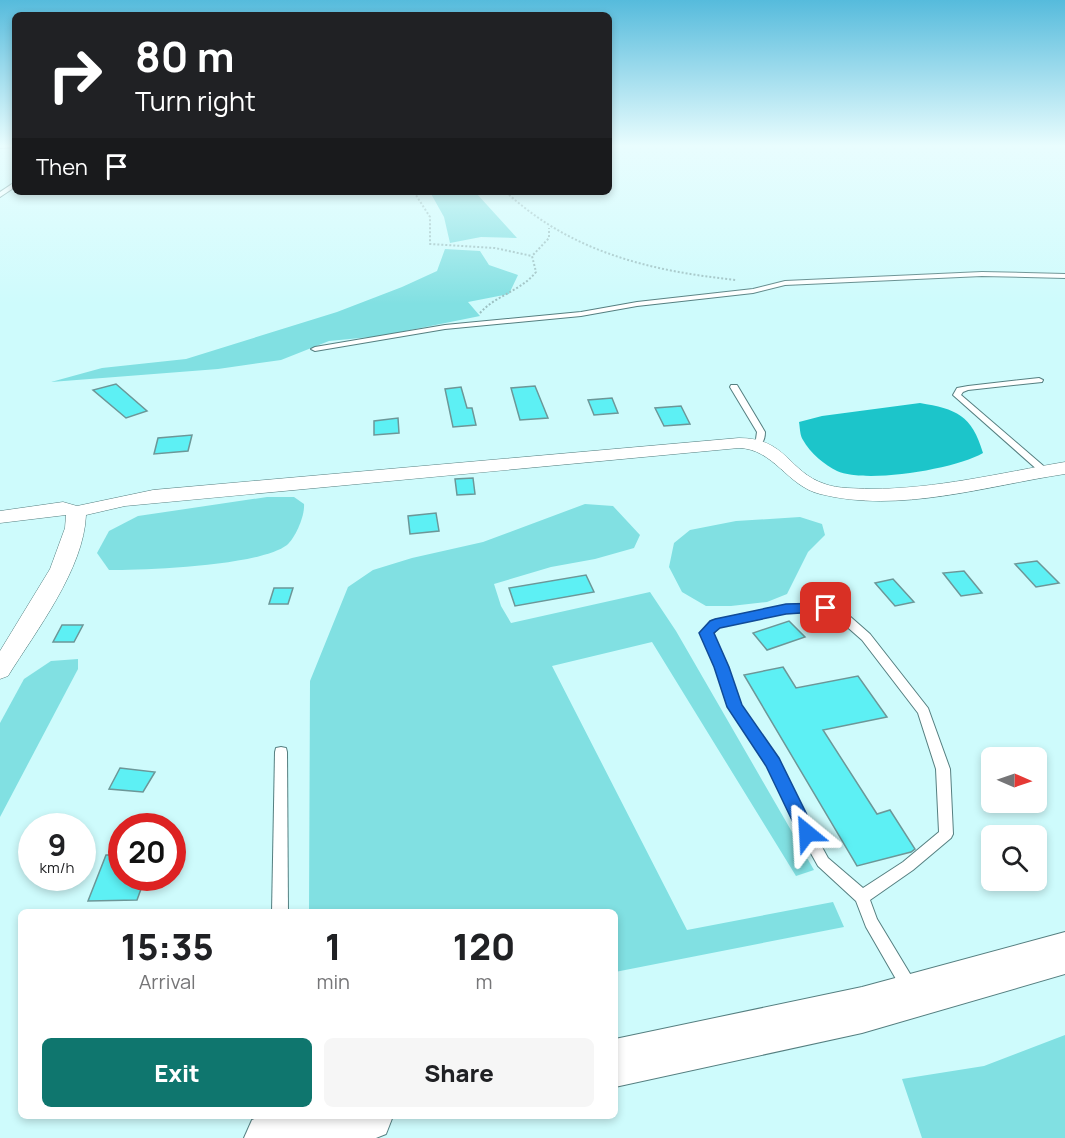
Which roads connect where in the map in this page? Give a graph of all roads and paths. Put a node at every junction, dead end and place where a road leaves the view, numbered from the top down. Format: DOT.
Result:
graph roads {
  1 [pos="418,198"];
  2 [pos="513,198"];
  3 [pos="549,228"];
  4 [pos="532,256"];
  5 [pos="1065,276"];
  6 [pos="737,280"];
  7 [pos="474,324"];
  8 [pos="315,350"];
  9 [pos="1039,380"];
  10 [pos="734,387"];
  11 [pos="756,444"];
  12 [pos="1065,468"];
  13 [pos="1044,471"];
  14 [pos="76,512"];
  15 [pos="0,518"];
  16 [pos="0,670"];
  17 [pos="281,753"];
  18 [pos="862,897"];
  19 [pos="280,909"];
  20 [pos="1065,953"];
  21 [pos="915,995"];
  22 [pos="618,1062"];
  23 [pos="363,1124"];
  24 [pos="276,1130"];
  1 -- 4 [label="path"];
  2 -- 3 [label="path"];
  3 -- 4 [label="path"];
  3 -- 6 [label="path"];
  4 -- 7 [label="path"];
  5 -- 7 [label="lane"];
  7 -- 8 [label="lane"];
  9 -- 13 [label="lane"];
  10 -- 11 [label="lane"];
  11 -- 13 [label="street"];
  11 -- 14 [label="street"];
  12 -- 13 [label="street"];
  14 -- 15 [label="street"];
  14 -- 16 [label="street"];
  17 -- 19 [label="lane"];
  18 -- 18 [label="lane"];
  18 -- 21 [label="lane"];
  20 -- 21 [label="street"];
  21 -- 22 [label="street"];
  23 -- 24 [label="street"];
}
